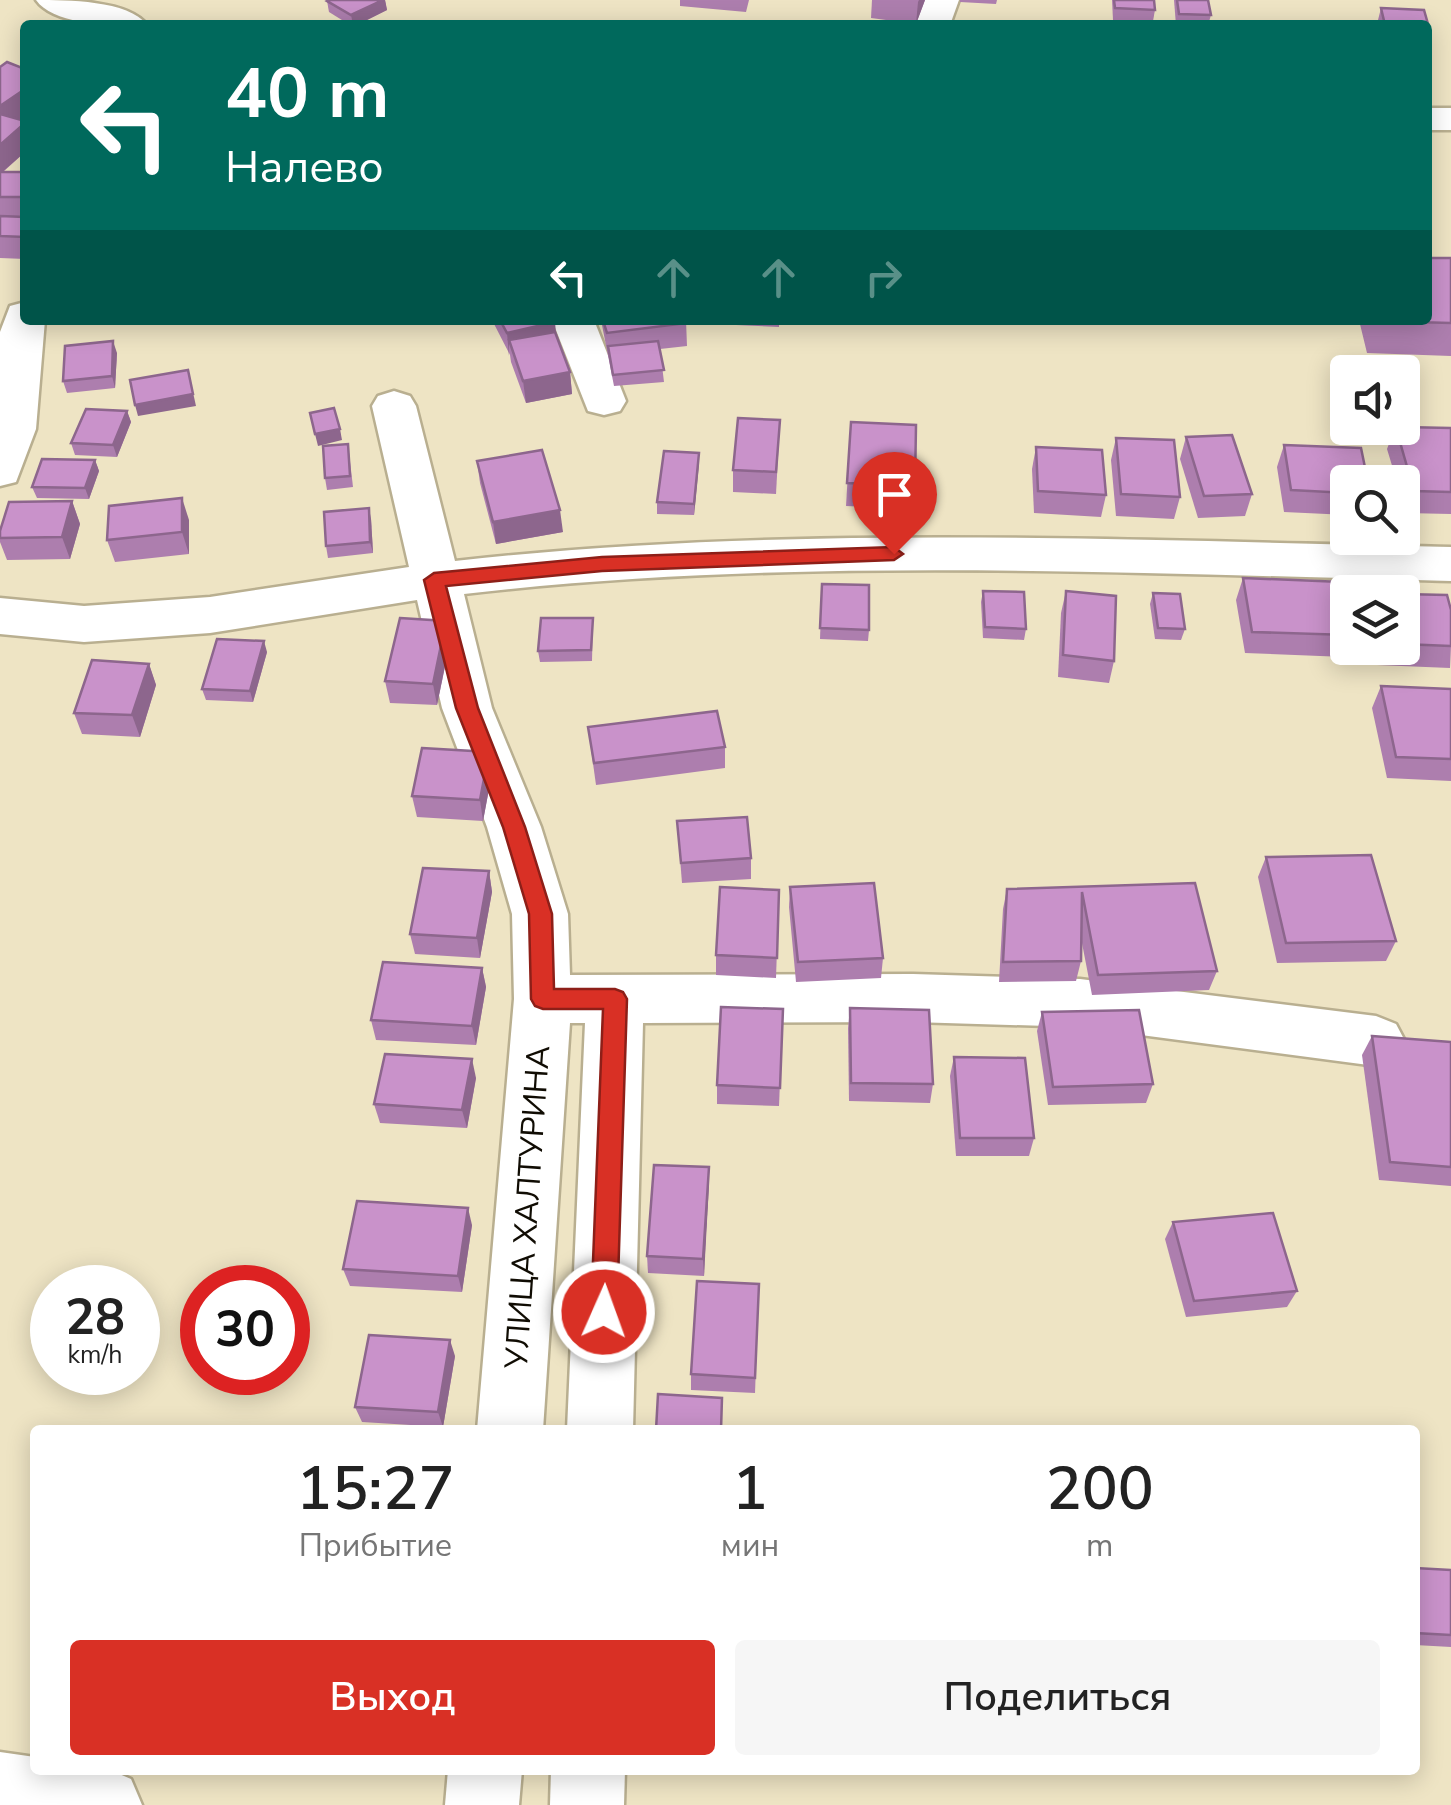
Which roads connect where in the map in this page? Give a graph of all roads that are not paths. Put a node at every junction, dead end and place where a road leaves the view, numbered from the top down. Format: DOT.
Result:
graph roads {
  1 [pos="54,0"];
  2 [pos="114,20"];
  3 [pos="23,325"];
  4 [pos="575,325"];
  5 [pos="604,400"];
  6 [pos="394,406"];
  7 [pos="0,471"];
  8 [pos="1451,564"];
  9 [pos="434,580"];
  10 [pos="0,616"];
  11 [pos="543,999"];
  12 [pos="615,999"];
  13 [pos="1376,1041"];
  14 [pos="510,1425"];
  15 [pos="600,1425"];
  16 [pos="485,1775"];
  17 [pos="588,1775"];
  18 [pos="0,1789"];
  19 [pos="105,1805"];
  20 [pos="482,1805"];
  21 [pos="587,1805"];
  1 -- 2 [label="street"];
  3 -- 7 [label="street"];
  4 -- 5 [label="street"];
  6 -- 9 [label="street, УЛИЦА ХАЛТУРИНА"];
  8 -- 9 [label="street"];
  9 -- 10 [label="street"];
  9 -- 11 [label="street, УЛИЦА ХАЛТУРИНА"];
  11 -- 12 [label="street"];
  11 -- 14 [label="street, УЛИЦА ХАЛТУРИНА"];
  12 -- 13 [label="street"];
  12 -- 15 [label="street"];
  16 -- 20 [label="street"];
  17 -- 21 [label="street"];
  18 -- 19 [label="street"];
}
